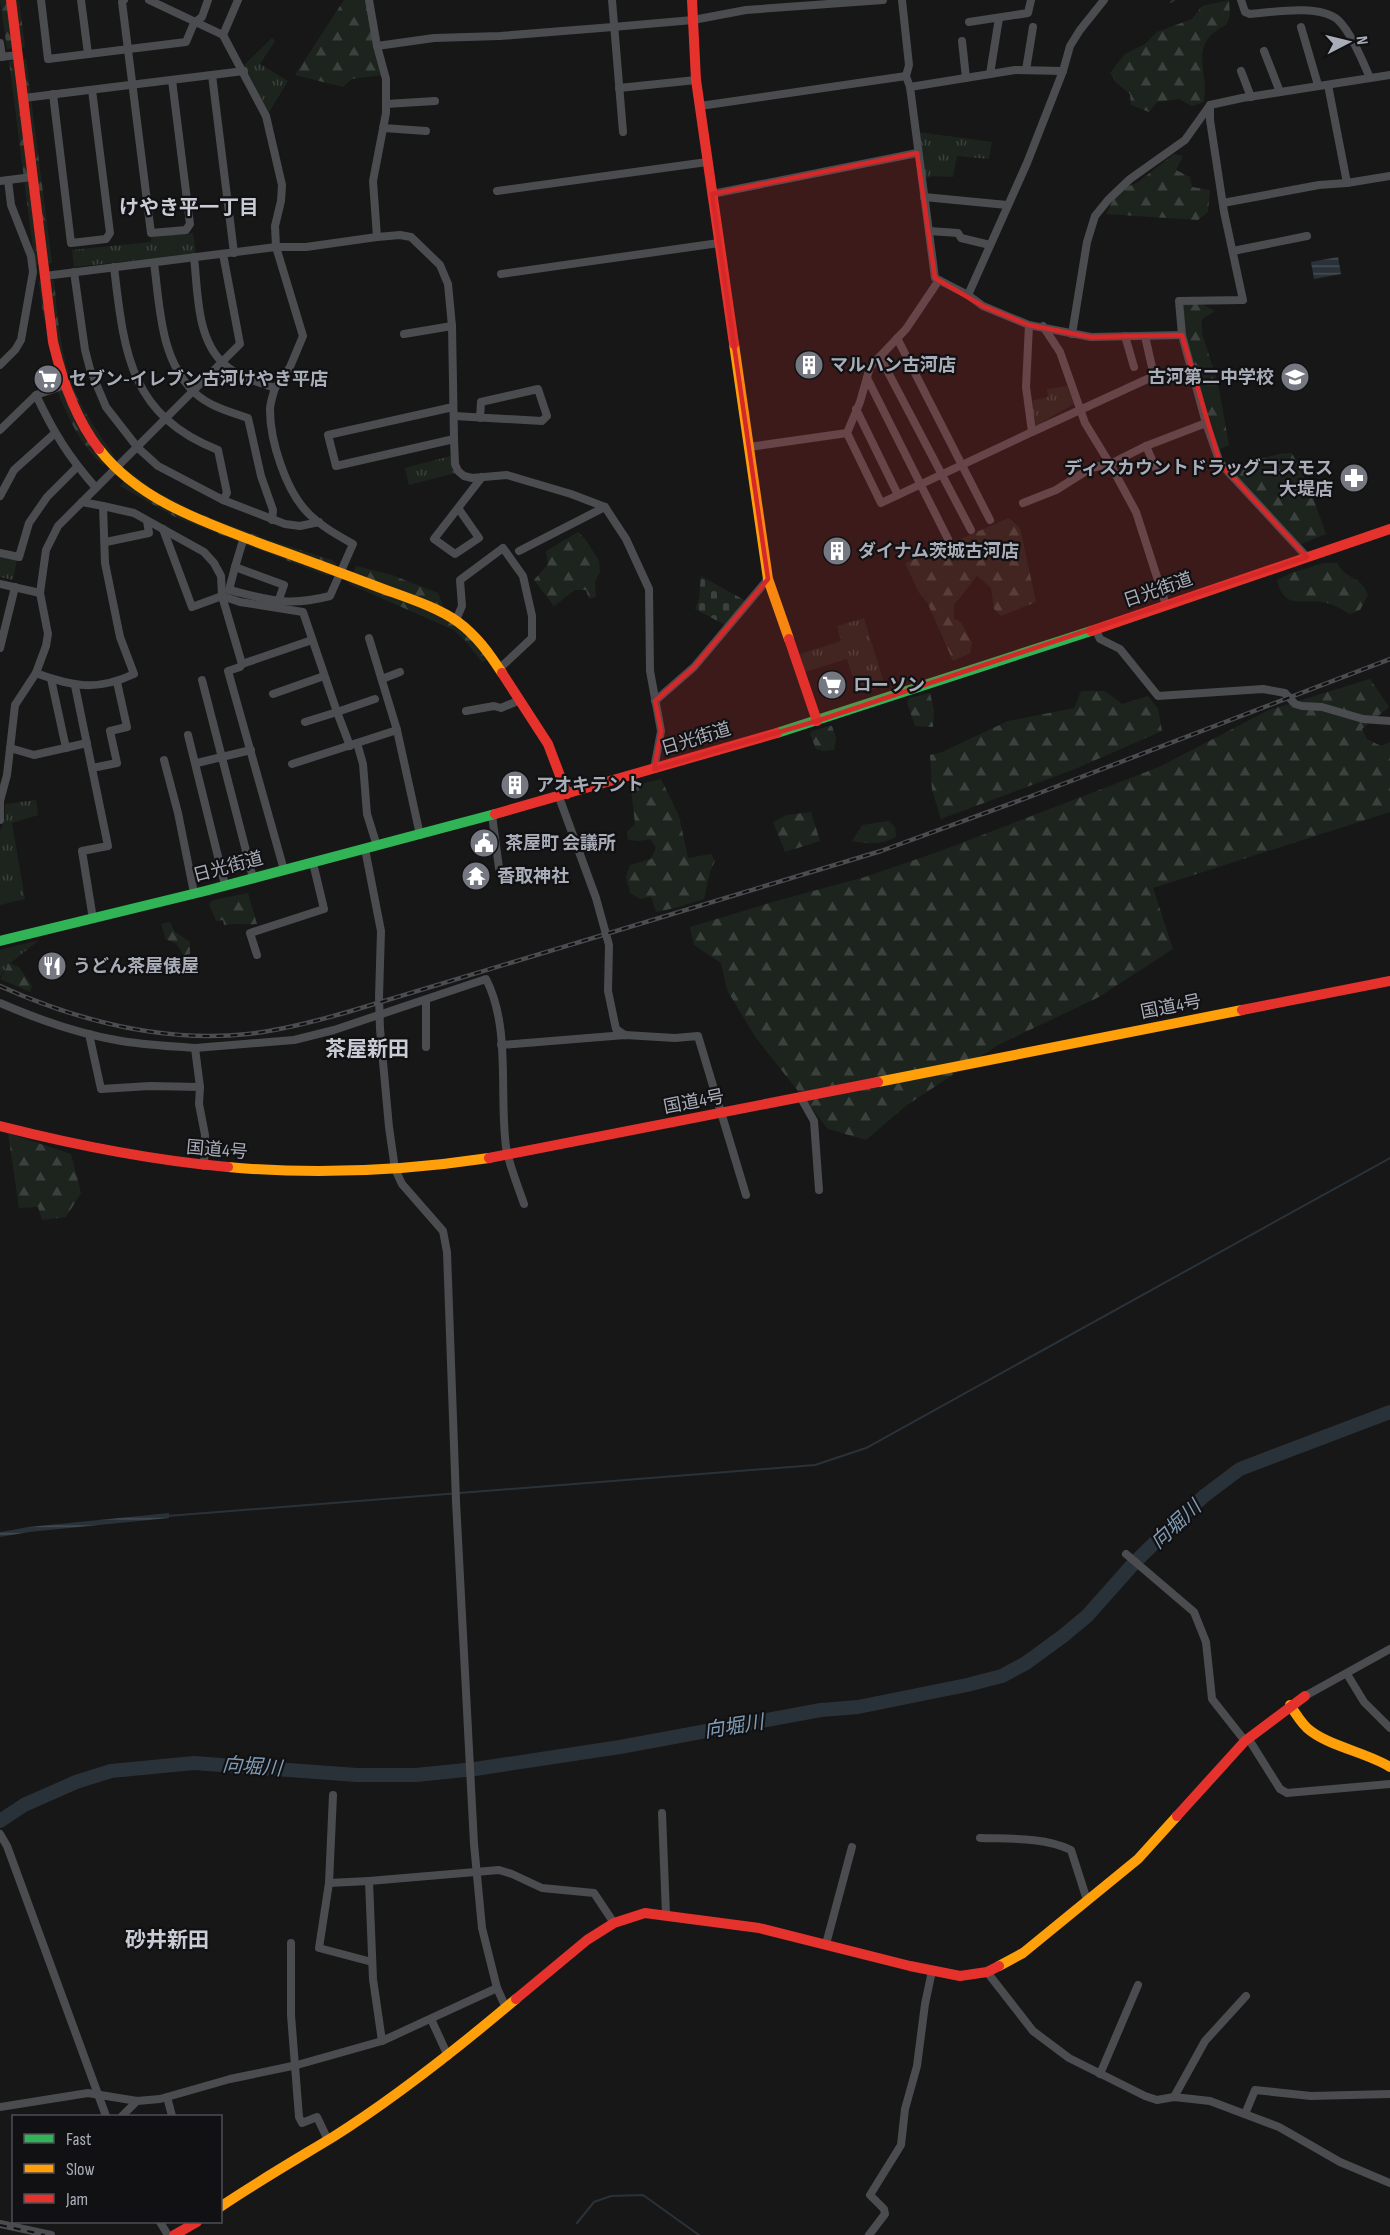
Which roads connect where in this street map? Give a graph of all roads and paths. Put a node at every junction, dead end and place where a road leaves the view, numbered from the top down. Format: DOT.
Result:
graph roads {
  1 [pos="11,0"];
  2 [pos="41,0"];
  3 [pos="81,0"];
  4 [pos="124,0"];
  5 [pos="149,0"];
  6 [pos="208,0"];
  7 [pos="238,0"];
  8 [pos="369,0"];
  9 [pos="612,0"];
  10 [pos="692,0"];
  11 [pos="883,0"];
  12 [pos="902,0"];
  13 [pos="1031,0"];
  14 [pos="1104,0"];
  15 [pos="1241,0"];
  16 [pos="999,18"];
  17 [pos="693,20"];
  18 [pos="194,22"];
  19 [pos="969,22"];
  20 [pos="613,27"];
  21 [pos="1033,27"];
  22 [pos="1301,27"];
  23 [pos="224,34"];
  24 [pos="962,41"];
  25 [pos="0,44"];
  26 [pos="377,46"];
  27 [pos="128,49"];
  28 [pos="1264,51"];
  29 [pos="88,54"];
  30 [pos="18,55"];
  31 [pos="1,57"];
  32 [pos="244,70"];
  33 [pos="1026,70"];
  34 [pos="1063,70"];
  35 [pos="1241,71"];
  36 [pos="990,74"];
  37 [pos="212,75"];
  38 [pos="1390,75"];
  39 [pos="906,76"];
  40 [pos="966,78"];
  41 [pos="1370,78"];
  42 [pos="172,80"];
  43 [pos="696,80"];
  44 [pos="133,84"];
  45 [pos="1328,85"];
  46 [pos="1318,86"];
  47 [pos="910,87"];
  48 [pos="619,88"];
  49 [pos="92,90"];
  50 [pos="1280,92"];
  51 [pos="53,94"];
  52 [pos="1251,97"];
  53 [pos="24,98"];
  54 [pos="435,101"];
  55 [pos="386,104"];
  56 [pos="1210,105"];
  57 [pos="700,106"];
  58 [pos="383,128"];
  59 [pos="426,131"];
  60 [pos="623,132"];
  61 [pos="917,153"];
  62 [pos="707,162"];
  63 [pos="1390,176"];
  64 [pos="33,177"];
  65 [pos="4,181"];
  66 [pos="1347,183"];
  67 [pos="497,191"];
  68 [pos="712,194"];
  69 [pos="924,197"];
  70 [pos="1223,203"];
  71 [pos="1007,205"];
  72 [pos="929,231"];
  73 [pos="1307,236"];
  74 [pos="377,237"];
  75 [pos="719,243"];
  76 [pos="990,245"];
  77 [pos="276,247"];
  78 [pos="1233,251"];
  79 [pos="234,253"];
  80 [pos="223,254"];
  81 [pos="194,257"];
  82 [pos="154,263"];
  83 [pos="114,267"];
  84 [pos="74,272"];
  85 [pos="501,274"];
  86 [pos="45,276"];
  87 [pos="939,280"];
  88 [pos="968,295"];
  89 [pos="1029,325"];
  90 [pos="452,326"];
  91 [pos="1043,326"];
  92 [pos="404,334"];
  93 [pos="1072,334"];
  94 [pos="1182,335"];
  95 [pos="1125,336"];
  96 [pos="1145,336"];
  97 [pos="897,338"];
  98 [pos="880,357"];
  99 [pos="223,363"];
  100 [pos="0,365"];
  101 [pos="1134,367"];
  102 [pos="867,378"];
  103 [pos="65,385"];
  104 [pos="275,388"];
  105 [pos="194,392"];
  106 [pos="36,394"];
  107 [pos="453,407"];
  108 [pos="1080,409"];
  109 [pos="856,410"];
  110 [pos="454,416"];
  111 [pos="480,418"];
  112 [pos="166,419"];
  113 [pos="1206,423"];
  114 [pos="0,430"];
  115 [pos="1032,432"];
  116 [pos="847,433"];
  117 [pos="54,434"];
  118 [pos="454,439"];
  119 [pos="1146,446"];
  120 [pos="749,447"];
  121 [pos="138,448"];
  122 [pos="1110,464"];
  123 [pos="962,465"];
  124 [pos="77,466"];
  125 [pos="116,469"];
  126 [pos="1157,471"];
  127 [pos="942,475"];
  128 [pos="482,477"];
  129 [pos="921,485"];
  130 [pos="96,488"];
  131 [pos="898,495"];
  132 [pos="0,496"];
  133 [pos="223,500"];
  134 [pos="82,501"];
  135 [pos="1023,503"];
  136 [pos="103,506"];
  137 [pos="605,507"];
  138 [pos="458,508"];
  139 [pos="272,520"];
  140 [pos="990,520"];
  141 [pos="147,521"];
  142 [pos="319,522"];
  143 [pos="1390,528"];
  144 [pos="163,529"];
  145 [pos="971,530"];
  146 [pos="244,537"];
  147 [pos="948,539"];
  148 [pos="106,542"];
  149 [pos="519,550"];
  150 [pos="0,553"];
  151 [pos="1306,557"];
  152 [pos="235,567"];
  153 [pos="341,573"];
  154 [pos="768,579"];
  155 [pos="0,584"];
  156 [pos="15,587"];
  157 [pos="40,593"];
  158 [pos="222,596"];
  159 [pos="278,602"];
  160 [pos="1166,605"];
  161 [pos="456,620"];
  162 [pos="1095,629"];
  163 [pos="369,638"];
  164 [pos="312,640"];
  165 [pos="0,648"];
  166 [pos="242,664"];
  167 [pos="500,668"];
  168 [pos="400,672"];
  169 [pos="36,673"];
  170 [pos="324,676"];
  171 [pos="51,679"];
  172 [pos="382,679"];
  173 [pos="202,680"];
  174 [pos="117,682"];
  175 [pos="75,686"];
  176 [pos="273,694"];
  177 [pos="375,699"];
  178 [pos="520,700"];
  179 [pos="655,701"];
  180 [pos="466,711"];
  181 [pos="337,712"];
  182 [pos="817,721"];
  183 [pos="1390,721"];
  184 [pos="305,722"];
  185 [pos="397,730"];
  186 [pos="188,735"];
  187 [pos="87,743"];
  188 [pos="353,745"];
  189 [pos="10,748"];
  190 [pos="66,748"];
  191 [pos="251,750"];
  192 [pos="223,757"];
  193 [pos="164,760"];
  194 [pos="197,763"];
  195 [pos="292,764"];
  196 [pos="92,768"];
  197 [pos="654,769"];
  198 [pos="1,787"];
  199 [pos="563,796"];
  200 [pos="0,802"];
  201 [pos="492,815"];
  202 [pos="0,819"];
  203 [pos="420,835"];
  204 [pos="376,846"];
  205 [pos="365,849"];
  206 [pos="313,863"];
  207 [pos="499,868"];
  208 [pos="284,870"];
  209 [pos="253,878"];
  210 [pos="225,885"];
  211 [pos="194,893"];
  212 [pos="93,919"];
  213 [pos="0,941"];
  214 [pos="257,955"];
  215 [pos="1390,981"];
  216 [pos="426,1000"];
  217 [pos="0,1003"];
  218 [pos="380,1013"];
  219 [pos="89,1034"];
  220 [pos="625,1035"];
  221 [pos="501,1045"];
  222 [pos="426,1047"];
  223 [pos="195,1048"];
  224 [pos="200,1087"];
  225 [pos="801,1098"];
  226 [pos="722,1113"];
  227 [pos="0,1126"];
  228 [pos="508,1154"];
  229 [pos="204,1166"];
  230 [pos="395,1169"];
  231 [pos="819,1190"];
  232 [pos="746,1195"];
  233 [pos="524,1204"];
  234 [pos="1128,1556"];
  235 [pos="1390,1649"];
  236 [pos="1347,1674"];
  237 [pos="1305,1696"];
  238 [pos="1290,1705"];
  239 [pos="1390,1728"];
  240 [pos="1246,1739"];
  241 [pos="1390,1767"];
  242 [pos="1390,1784"];
  243 [pos="333,1795"];
  244 [pos="662,1813"];
  245 [pos="0,1834"];
  246 [pos="980,1838"];
  247 [pos="852,1847"];
  248 [pos="477,1871"];
  249 [pos="369,1881"];
  250 [pos="328,1883"];
  251 [pos="1087,1900"];
  252 [pos="666,1915"];
  253 [pos="614,1923"];
  254 [pos="291,1943"];
  255 [pos="826,1944"];
  256 [pos="372,1962"];
  257 [pos="932,1971"];
  258 [pos="987,1972"];
  259 [pos="1138,1985"];
  260 [pos="497,1988"];
  261 [pos="1246,1996"];
  262 [pos="506,2008"];
  263 [pos="431,2019"];
  264 [pos="382,2041"];
  265 [pos="448,2056"];
  266 [pos="294,2066"];
  267 [pos="1100,2074"];
  268 [pos="1390,2094"];
  269 [pos="98,2095"];
  270 [pos="167,2097"];
  271 [pos="1174,2097"];
  272 [pos="137,2101"];
  273 [pos="0,2107"];
  274 [pos="1245,2114"];
  275 [pos="106,2115"];
  276 [pos="123,2115"];
  277 [pos="172,2115"];
  278 [pos="328,2140"];
  279 [pos="1390,2183"];
  280 [pos="222,2206"];
  281 [pos="195,2223"];
  282 [pos="0,2224"];
  283 [pos="20,2224"];
  284 [pos="51,2235"];
  285 [pos="174,2235"];
  286 [pos="869,2235"];
  1 -- 30 [label="main road"];
  2 -- 29 [label="street"];
  3 -- 29 [label="street"];
  4 -- 27 [label="street"];
  5 -- 18 [label="street"];
  6 -- 18 [label="street"];
  7 -- 23 [label="street"];
  8 -- 26 [label="street"];
  9 -- 20 [label="street"];
  10 -- 17 [label="main road"];
  11 -- 17 [label="street"];
  12 -- 39 [label="street"];
  13 -- 16 [label="street"];
  14 -- 34 [label="street"];
  15 -- 41 [label="street"];
  16 -- 19 [label="street"];
  16 -- 36 [label="street"];
  17 -- 20 [label="street"];
  17 -- 43 [label="main road"];
  18 -- 23 [label="street"];
  18 -- 27 [label="street"];
  20 -- 26 [label="street"];
  20 -- 48 [label="street"];
  21 -- 33 [label="street"];
  22 -- 46 [label="street"];
  23 -- 32 [label="street"];
  24 -- 40 [label="street"];
  25 -- 31 [label="street"];
  26 -- 55 [label="street"];
  27 -- 29 [label="street"];
  27 -- 44 [label="street"];
  28 -- 50 [label="street"];
  30 -- 31 [label="street"];
  30 -- 53 [label="main road"];
  32 -- 37 [label="street"];
  32 -- 77 [label="street"];
  33 -- 34 [label="street"];
  33 -- 36 [label="street"];
  34 -- 71 [label="street"];
  35 -- 52 [label="street"];
  36 -- 40 [label="street"];
  37 -- 42 [label="street"];
  37 -- 79 [label="street"];
  38 -- 41 [label="street"];
  39 -- 47 [label="street"];
  39 -- 57 [label="street"];
  40 -- 47 [label="street"];
  41 -- 45 [label="street"];
  42 -- 44 [label="street"];
  42 -- 44 [label="street"];
  43 -- 48 [label="street"];
  43 -- 57 [label="main road"];
  44 -- 49 [label="street"];
  45 -- 46 [label="street"];
  45 -- 66 [label="street"];
  46 -- 50 [label="street"];
  47 -- 61 [label="street"];
  48 -- 60 [label="street"];
  49 -- 51 [label="street"];
  49 -- 51 [label="street"];
  50 -- 52 [label="street"];
  51 -- 53 [label="street"];
  52 -- 56 [label="street"];
  53 -- 64 [label="main road"];
  54 -- 55 [label="street"];
  55 -- 58 [label="street"];
  56 -- 70 [label="street"];
  56 -- 93 [label="street"];
  57 -- 62 [label="main road"];
  58 -- 59 [label="street"];
  58 -- 74 [label="street"];
  61 -- 68 [label="street"];
  61 -- 69 [label="street"];
  62 -- 67 [label="street"];
  62 -- 68 [label="main road"];
  63 -- 66 [label="street"];
  64 -- 65 [label="street"];
  64 -- 86 [label="main road"];
  65 -- 100 [label="street"];
  66 -- 70 [label="street"];
  68 -- 75 [label="main road"];
  69 -- 71 [label="street"];
  69 -- 72 [label="street"];
  70 -- 78 [label="street"];
  71 -- 76 [label="street"];
  72 -- 76 [label="street"];
  72 -- 87 [label="street"];
  73 -- 78 [label="street"];
  74 -- 77 [label="street"];
  74 -- 90 [label="street"];
  75 -- 85 [label="street"];
  75 -- 120 [label="main road"];
  76 -- 88 [label="street"];
  77 -- 79 [label="street"];
  77 -- 104 [label="street"];
  78 -- 94 [label="street"];
  79 -- 80 [label="street"];
  80 -- 81 [label="street"];
  80 -- 99 [label="street"];
  81 -- 82 [label="street"];
  81 -- 99 [label="street"];
  82 -- 83 [label="street"];
  82 -- 105 [label="street"];
  83 -- 84 [label="street"];
  83 -- 112 [label="street"];
  84 -- 86 [label="street"];
  84 -- 121 [label="street"];
  86 -- 103 [label="main road"];
  87 -- 88 [label="street"];
  87 -- 97 [label="street"];
  88 -- 89 [label="street"];
  89 -- 91 [label="street"];
  89 -- 115 [label="street"];
  90 -- 92 [label="street"];
  90 -- 107 [label="street"];
  91 -- 93 [label="street"];
  91 -- 108 [label="street"];
  93 -- 95 [label="street"];
  94 -- 96 [label="street"];
  94 -- 113 [label="street"];
  95 -- 96 [label="street"];
  95 -- 101 [label="street"];
  96 -- 108 [label="street"];
  97 -- 98 [label="street"];
  97 -- 123 [label="street"];
  98 -- 102 [label="street"];
  98 -- 127 [label="street"];
  99 -- 104 [label="street"];
  99 -- 105 [label="street"];
  102 -- 109 [label="street"];
  102 -- 129 [label="street"];
  103 -- 106 [label="street"];
  103 -- 125 [label="main road"];
  104 -- 142 [label="street"];
  105 -- 112 [label="street"];
  105 -- 139 [label="street"];
  106 -- 114 [label="street"];
  106 -- 117 [label="street"];
  107 -- 110 [label="street"];
  107 -- 118 [label="street"];
  108 -- 115 [label="street"];
  108 -- 122 [label="street"];
  109 -- 116 [label="street"];
  109 -- 131 [label="street"];
  110 -- 111 [label="street"];
  110 -- 118 [label="street"];
  111 -- 111 [label="street"];
  112 -- 121 [label="street"];
  112 -- 133 [label="street"];
  113 -- 119 [label="street"];
  113 -- 151 [label="street"];
  115 -- 123 [label="street"];
  116 -- 120 [label="street"];
  116 -- 131 [label="street"];
  117 -- 124 [label="street"];
  117 -- 132 [label="street"];
  118 -- 128 [label="street"];
  119 -- 122 [label="street"];
  119 -- 126 [label="street"];
  120 -- 154 [label="main road"];
  121 -- 125 [label="street"];
  121 -- 133 [label="street"];
  122 -- 135 [label="street"];
  122 -- 160 [label="street"];
  123 -- 127 [label="street"];
  123 -- 140 [label="street"];
  124 -- 130 [label="street"];
  124 -- 150 [label="street"];
  125 -- 130 [label="street"];
  125 -- 146 [label="main road"];
  127 -- 129 [label="street"];
  127 -- 145 [label="street"];
  128 -- 137 [label="street"];
  128 -- 138 [label="street"];
  129 -- 131 [label="street"];
  129 -- 147 [label="street"];
  130 -- 134 [label="street"];
  133 -- 139 [label="street"];
  134 -- 136 [label="street"];
  134 -- 157 [label="street"];
  136 -- 141 [label="street"];
  136 -- 148 [label="street"];
  137 -- 149 [label="street"];
  137 -- 179 [label="street"];
  138 -- 138 [label="street"];
  139 -- 142 [label="street"];
  141 -- 144 [label="street"];
  141 -- 148 [label="street"];
  142 -- 153 [label="street"];
  143 -- 151 [label="main road, 日光街道"];
  144 -- 158 [label="street"];
  144 -- 158 [label="street"];
  146 -- 152 [label="street"];
  146 -- 153 [label="main road"];
  148 -- 174 [label="street"];
  151 -- 160 [label="main road, 日光街道"];
  152 -- 159 [label="street"];
  152 -- 159 [label="street"];
  153 -- 159 [label="street"];
  153 -- 161 [label="main road"];
  154 -- 179 [label="street"];
  154 -- 182 [label="main road"];
  155 -- 156 [label="street"];
  156 -- 157 [label="street"];
  156 -- 165 [label="street"];
  157 -- 169 [label="street"];
  158 -- 164 [label="street"];
  158 -- 166 [label="street"];
  160 -- 162 [label="main road, 日光街道"];
  161 -- 167 [label="main road"];
  161 -- 167 [label="street"];
  162 -- 182 [label="main road, 日光街道"];
  162 -- 183 [label="street"];
  163 -- 172 [label="street"];
  164 -- 166 [label="street"];
  164 -- 170 [label="street"];
  166 -- 191 [label="street"];
  167 -- 178 [label="main road"];
  168 -- 172 [label="street"];
  169 -- 171 [label="street"];
  169 -- 189 [label="street"];
  170 -- 176 [label="street"];
  170 -- 181 [label="street"];
  171 -- 175 [label="street"];
  171 -- 190 [label="street"];
  172 -- 185 [label="street"];
  173 -- 192 [label="street"];
  174 -- 175 [label="street"];
  174 -- 196 [label="street"];
  175 -- 187 [label="street"];
  177 -- 181 [label="street"];
  178 -- 180 [label="street"];
  178 -- 199 [label="main road"];
  179 -- 197 [label="street"];
  181 -- 184 [label="street"];
  181 -- 188 [label="street"];
  182 -- 197 [label="main road, 日光街道"];
  185 -- 188 [label="street"];
  185 -- 203 [label="street"];
  186 -- 194 [label="street"];
  187 -- 190 [label="street"];
  187 -- 196 [label="street"];
  188 -- 195 [label="street"];
  188 -- 204 [label="street"];
  189 -- 190 [label="street"];
  189 -- 198 [label="street"];
  191 -- 192 [label="street"];
  191 -- 208 [label="street"];
  192 -- 194 [label="street"];
  192 -- 209 [label="street"];
  193 -- 211 [label="street"];
  194 -- 210 [label="street"];
  196 -- 212 [label="street"];
  197 -- 199 [label="main road, 日光街道"];
  198 -- 200 [label="street"];
  199 -- 201 [label="main road, 日光街道"];
  199 -- 220 [label="street"];
  200 -- 202 [label="street"];
  201 -- 203 [label="main road, 日光街道"];
  201 -- 207 [label="street"];
  203 -- 204 [label="main road, 日光街道"];
  204 -- 205 [label="main road, 日光街道"];
  205 -- 206 [label="main road, 日光街道"];
  205 -- 218 [label="street"];
  206 -- 208 [label="main road, 日光街道"];
  206 -- 214 [label="street"];
  208 -- 209 [label="main road, 日光街道"];
  209 -- 210 [label="main road, 日光街道"];
  210 -- 211 [label="main road, 日光街道"];
  211 -- 212 [label="main road, 日光街道"];
  212 -- 213 [label="main road, 日光街道"];
  215 -- 225 [label="main road, 国道4号"];
  216 -- 218 [label="street"];
  216 -- 221 [label="street"];
  216 -- 222 [label="street"];
  217 -- 219 [label="street"];
  218 -- 223 [label="street"];
  218 -- 230 [label="street"];
  219 -- 223 [label="street"];
  219 -- 224 [label="street"];
  220 -- 221 [label="street"];
  220 -- 226 [label="street"];
  221 -- 228 [label="street"];
  223 -- 224 [label="street"];
  224 -- 229 [label="street"];
  225 -- 226 [label="main road, 国道4号"];
  225 -- 231 [label="street"];
  226 -- 228 [label="main road, 国道4号"];
  226 -- 232 [label="street"];
  227 -- 229 [label="main road, 国道4号"];
  228 -- 230 [label="main road, 国道4号"];
  228 -- 233 [label="street"];
  229 -- 230 [label="main road, 国道4号"];
  230 -- 248 [label="street"];
  234 -- 240 [label="street"];
  235 -- 236 [label="street"];
  236 -- 237 [label="street"];
  236 -- 239 [label="street"];
  237 -- 238 [label="main road"];
  238 -- 240 [label="main road"];
  238 -- 241 [label="main road"];
  240 -- 242 [label="street"];
  240 -- 251 [label="main road"];
  243 -- 250 [label="street"];
  244 -- 252 [label="street"];
  245 -- 269 [label="street"];
  246 -- 251 [label="street"];
  247 -- 255 [label="street"];
  248 -- 249 [label="street"];
  248 -- 253 [label="street"];
  248 -- 260 [label="street"];
  249 -- 250 [label="street"];
  249 -- 256 [label="street"];
  250 -- 256 [label="street"];
  251 -- 258 [label="main road"];
  252 -- 253 [label="main road"];
  252 -- 255 [label="main road"];
  253 -- 262 [label="main road"];
  254 -- 266 [label="street"];
  255 -- 257 [label="main road"];
  256 -- 264 [label="street"];
  257 -- 258 [label="main road"];
  257 -- 286 [label="street"];
  258 -- 267 [label="street"];
  259 -- 267 [label="street"];
  260 -- 262 [label="street"];
  260 -- 263 [label="street"];
  261 -- 271 [label="street"];
  262 -- 265 [label="main road"];
  263 -- 264 [label="street"];
  263 -- 265 [label="street"];
  264 -- 266 [label="street"];
  265 -- 278 [label="main road"];
  266 -- 270 [label="street"];
  266 -- 278 [label="street"];
  267 -- 271 [label="street"];
  268 -- 274 [label="street"];
  269 -- 272 [label="street"];
  269 -- 273 [label="street"];
  269 -- 275 [label="street"];
  270 -- 272 [label="street"];
  270 -- 277 [label="street"];
  271 -- 274 [label="street"];
  272 -- 276 [label="street"];
  274 -- 279 [label="street"];
  278 -- 280 [label="main road"];
  281 -- 285 [label="main road"];
  282 -- 283 [label="street"];
  283 -- 284 [label="street"];
}
